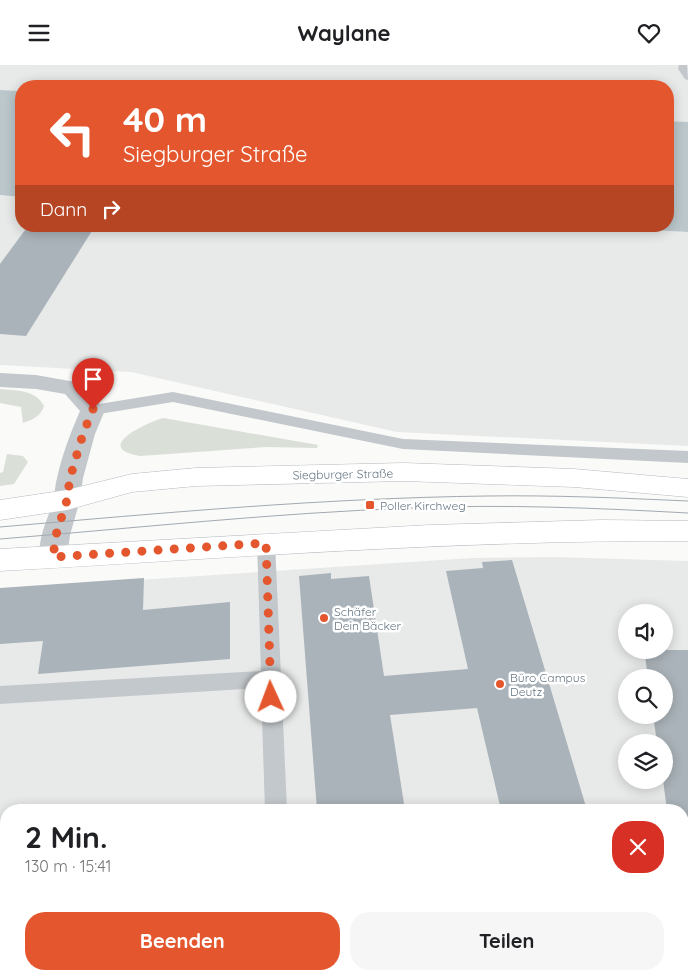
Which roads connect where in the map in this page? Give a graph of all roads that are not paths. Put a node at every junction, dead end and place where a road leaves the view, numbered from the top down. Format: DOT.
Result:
graph roads {
  1 [pos="683,65"];
  2 [pos="688,77"];
  3 [pos="0,380"];
  4 [pos="93,409"];
  5 [pos="688,457"];
  6 [pos="688,487"];
  7 [pos="67,500"];
  8 [pos="0,510"];
  9 [pos="688,531"];
  10 [pos="266,543"];
  11 [pos="53,557"];
  12 [pos="0,560"];
  13 [pos="270,679"];
  14 [pos="0,695"];
  15 [pos="276,804"];
  1 -- 2 [label="lane"];
  3 -- 4 [label="street"];
  4 -- 5 [label="lane"];
  4 -- 7 [label="street"];
  6 -- 7 [label="main road, Siegburger Straße"];
  7 -- 8 [label="main road, Siegburger Straße"];
  7 -- 11 [label="street"];
  9 -- 10 [label="main road"];
  10 -- 11 [label="main road"];
  10 -- 13 [label="lane"];
  11 -- 12 [label="main road"];
  13 -- 14 [label="lane"];
  13 -- 15 [label="lane"];
}
